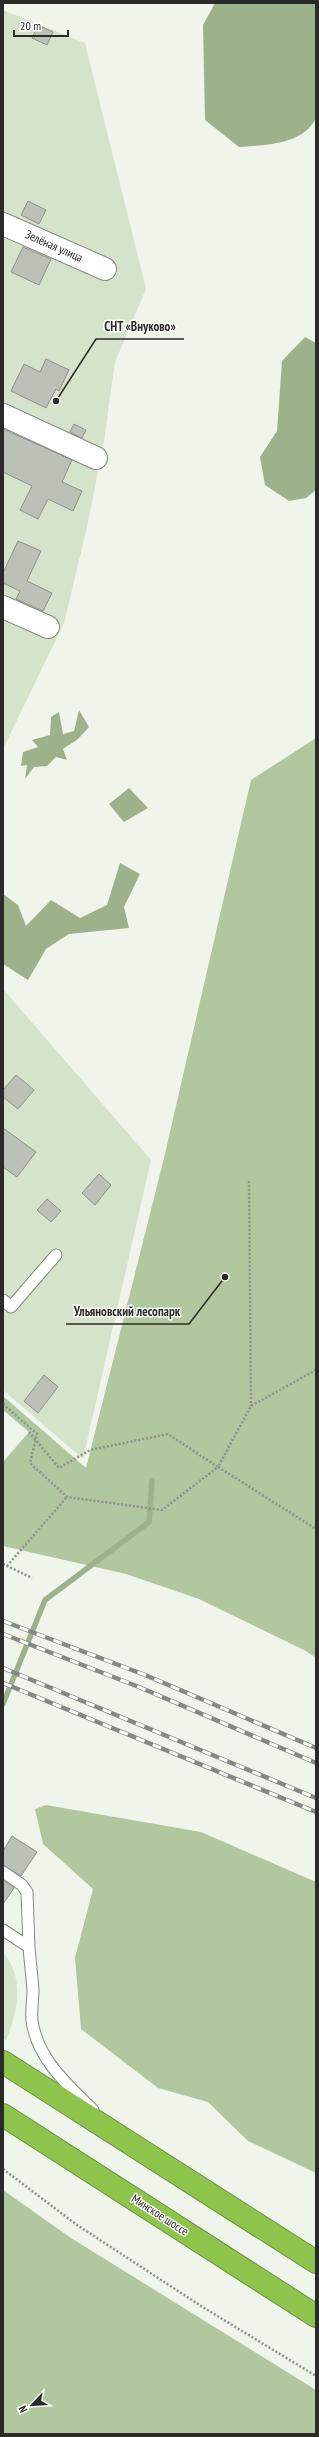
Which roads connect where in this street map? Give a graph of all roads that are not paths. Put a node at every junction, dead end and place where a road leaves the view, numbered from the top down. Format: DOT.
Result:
graph roads {
  1 [pos="3,224"];
  2 [pos="105,269"];
  3 [pos="3,416"];
  4 [pos="96,458"];
  5 [pos="3,607"];
  6 [pos="48,627"];
  7 [pos="56,1255"];
  8 [pos="3,1300"];
  9 [pos="3,1872"];
  10 [pos="3,1930"];
  11 [pos="29,1947"];
  12 [pos="3,2062"];
  13 [pos="3,2115"];
  14 [pos="122,2139"];
  15 [pos="316,2262"];
  16 [pos="316,2316"];
  1 -- 2 [label="street, Зелёная улица"];
  3 -- 4 [label="street"];
  5 -- 6 [label="street"];
  7 -- 8 [label="lane"];
  9 -- 11 [label="lane"];
  10 -- 11 [label="lane"];
  11 -- 14 [label="lane"];
  12 -- 14 [label="highway"];
  13 -- 16 [label="highway, Минское шоссе"];
  14 -- 15 [label="highway"];
}
